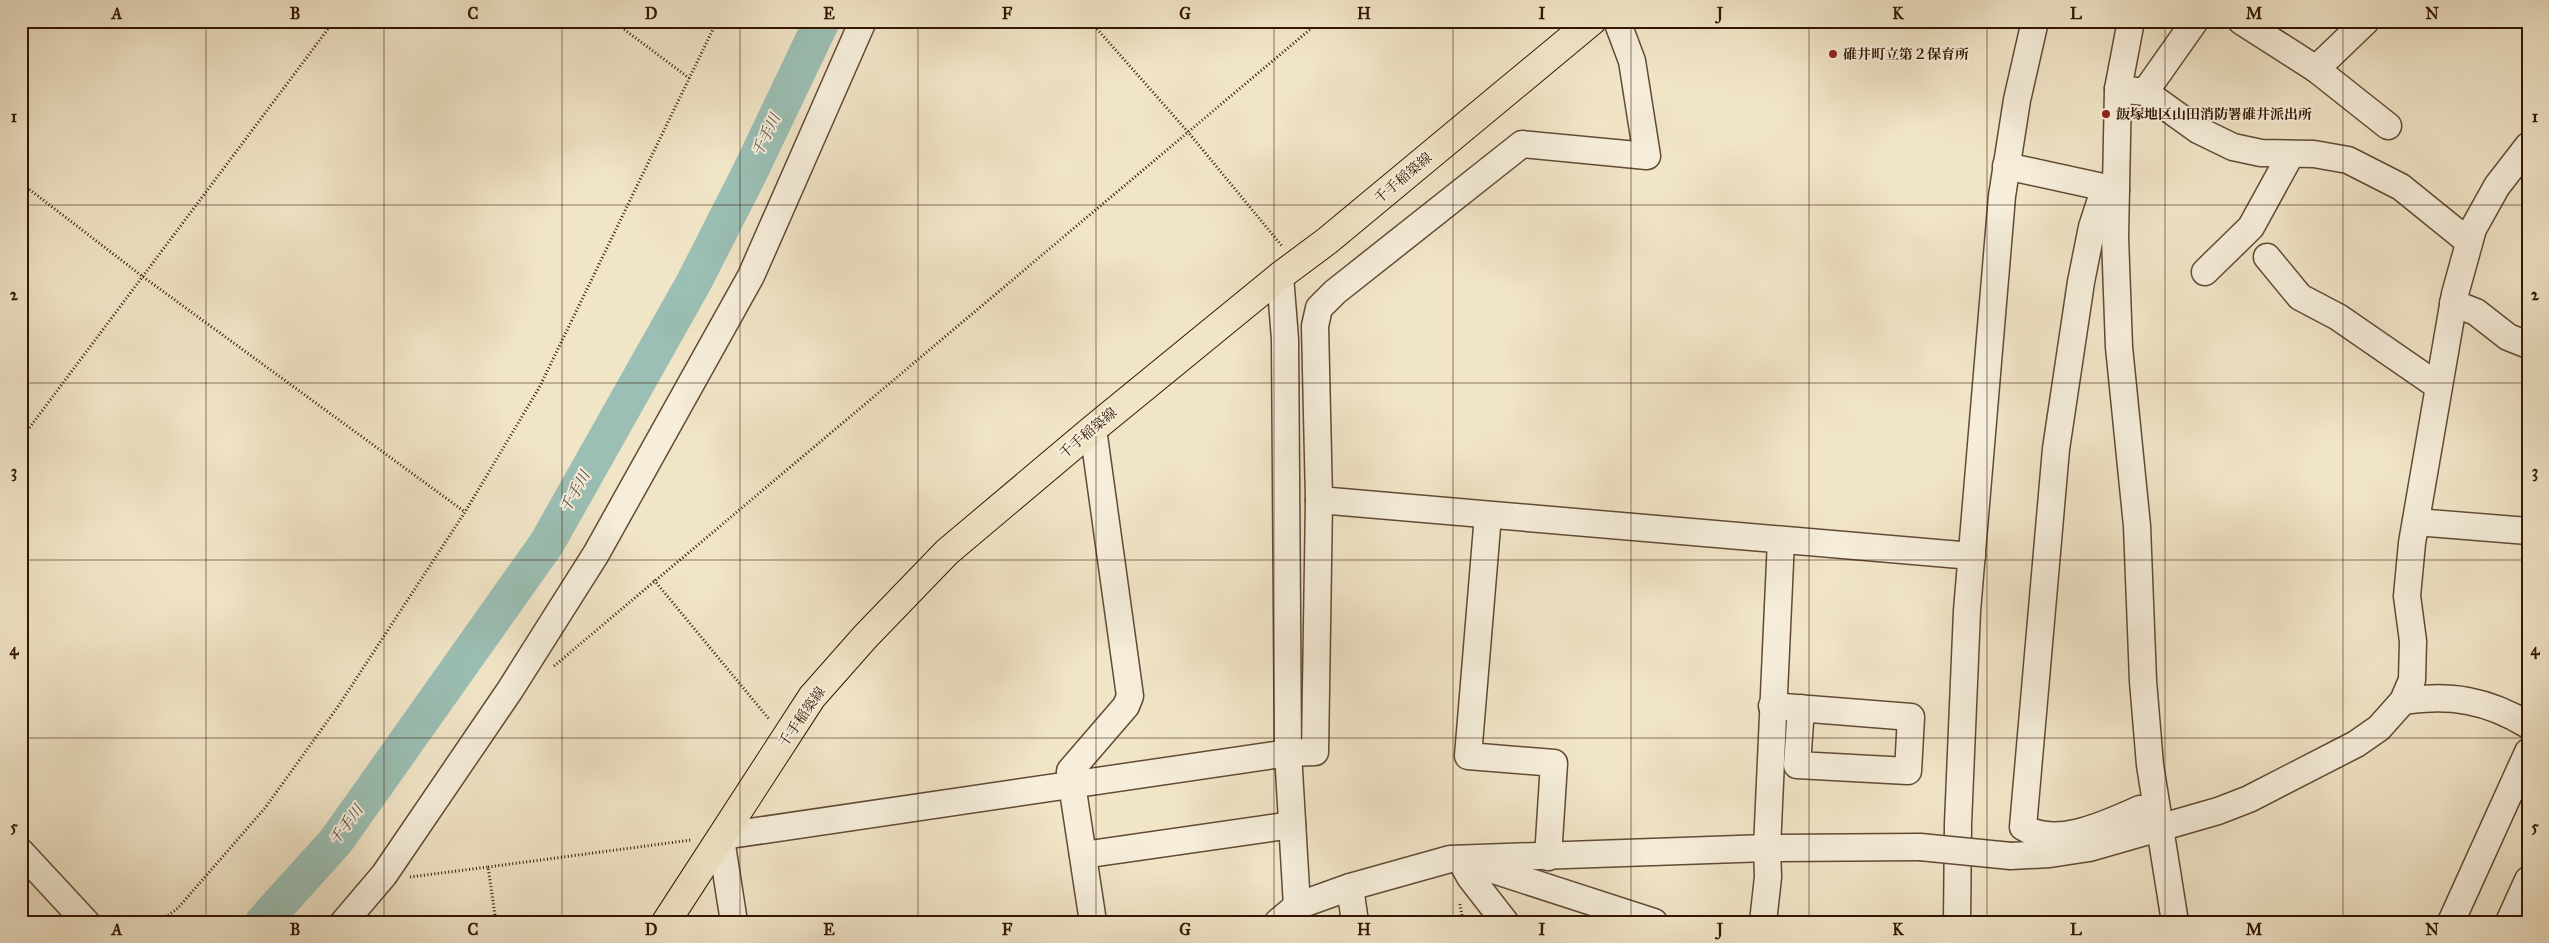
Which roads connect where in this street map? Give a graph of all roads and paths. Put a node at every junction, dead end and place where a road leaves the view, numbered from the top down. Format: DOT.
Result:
graph roads {
  1 [pos="334,21"];
  2 [pos="613,21"];
  3 [pos="717,21"];
  4 [pos="863,21"];
  5 [pos="1090,21"];
  6 [pos="1320,21"];
  7 [pos="1592,21"];
  8 [pos="1617,21"];
  9 [pos="2034,21"];
  10 [pos="2131,21"];
  11 [pos="2195,21"];
  12 [pos="2241,21"];
  13 [pos="2366,21"];
  14 [pos="2316,69"];
  15 [pos="689,78"];
  16 [pos="2118,89"];
  17 [pos="2145,92"];
  18 [pos="2388,126"];
  19 [pos="1188,132"];
  20 [pos="2528,146"];
  21 [pos="2291,154"];
  22 [pos="2006,166"];
  23 [pos="21,183"];
  24 [pos="2111,188"];
  25 [pos="2469,242"];
  26 [pos="2267,257"];
  27 [pos="1288,270"];
  28 [pos="2205,272"];
  29 [pos="142,276"];
  30 [pos="2453,303"];
  31 [pos="2528,345"];
  32 [pos="2438,386"];
  33 [pos="1093,429"];
  34 [pos="21,439"];
  35 [pos="1319,500"];
  36 [pos="464,512"];
  37 [pos="1488,515"];
  38 [pos="2416,522"];
  39 [pos="2528,531"];
  40 [pos="1781,540"];
  41 [pos="1972,556"];
  42 [pos="654,580"];
  43 [pos="549,670"];
  44 [pos="2403,701"];
  45 [pos="1772,706"];
  46 [pos="1800,708"];
  47 [pos="2528,725"];
  48 [pos="786,739"];
  49 [pos="2528,752"];
  50 [pos="1288,753"];
  51 [pos="1072,784"];
  52 [pos="2140,809"];
  53 [pos="1292,825"];
  54 [pos="2160,827"];
  55 [pos="722,837"];
  56 [pos="1767,848"];
  57 [pos="21,852"];
  58 [pos="1083,856"];
  59 [pos="1548,857"];
  60 [pos="1460,859"];
  61 [pos="488,867"];
  62 [pos="2528,880"];
  63 [pos="379,882"];
  64 [pos="1350,887"];
  65 [pos="1287,914"];
  66 [pos="86,922"];
  67 [pos="160,922"];
  68 [pos="344,922"];
  69 [pos="496,922"];
  70 [pos="666,922"];
  71 [pos="734,922"];
  72 [pos="1093,922"];
  73 [pos="1355,922"];
  74 [pos="1505,922"];
  75 [pos="1654,922"];
  76 [pos="1763,922"];
  77 [pos="1957,922"];
  78 [pos="2175,922"];
  79 [pos="2451,922"];
  80 [pos="2509,922"];
  1 -- 29 [label="path"];
  2 -- 15 [label="path"];
  3 -- 15 [label="path"];
  4 -- 63 [label="street"];
  5 -- 19 [label="path"];
  6 -- 19 [label="path"];
  7 -- 27 [label="main road, 千手稲築線"];
  8 -- 35 [label="street"];
  9 -- 22 [label="street"];
  10 -- 16 [label="street"];
  11 -- 17 [label="street"];
  12 -- 14 [label="street"];
  13 -- 14 [label="street"];
  14 -- 18 [label="street"];
  15 -- 36 [label="path"];
  16 -- 17 [label="street"];
  16 -- 24 [label="street"];
  17 -- 21 [label="street"];
  19 -- 27 [label="path"];
  19 -- 42 [label="path"];
  20 -- 25 [label="street"];
  21 -- 25 [label="street"];
  21 -- 28 [label="street"];
  22 -- 24 [label="street"];
  22 -- 41 [label="street"];
  23 -- 29 [label="path"];
  24 -- 52 [label="street"];
  24 -- 54 [label="street"];
  25 -- 30 [label="street"];
  26 -- 32 [label="street"];
  27 -- 33 [label="main road, 千手稲築線"];
  27 -- 50 [label="street"];
  29 -- 34 [label="path"];
  29 -- 36 [label="path"];
  30 -- 31 [label="street"];
  30 -- 32 [label="street"];
  32 -- 38 [label="street"];
  33 -- 48 [label="main road, 千手稲築線"];
  33 -- 51 [label="street"];
  35 -- 37 [label="street"];
  35 -- 50 [label="street"];
  36 -- 67 [label="path"];
  37 -- 40 [label="street"];
  37 -- 59 [label="street"];
  38 -- 39 [label="street"];
  38 -- 44 [label="street"];
  40 -- 41 [label="street"];
  40 -- 45 [label="street"];
  41 -- 77 [label="street"];
  42 -- 43 [label="path"];
  42 -- 48 [label="path"];
  44 -- 47 [label="street"];
  44 -- 54 [label="street"];
  45 -- 46 [label="street"];
  45 -- 56 [label="street"];
  46 -- 46 [label="street"];
  48 -- 55 [label="main road, 千手稲築線"];
  49 -- 79 [label="street"];
  50 -- 51 [label="street"];
  50 -- 53 [label="street"];
  51 -- 55 [label="street"];
  51 -- 58 [label="street"];
  53 -- 58 [label="street"];
  53 -- 65 [label="street"];
  54 -- 56 [label="street, bridge"];
  54 -- 78 [label="street"];
  55 -- 61 [label="path"];
  55 -- 70 [label="main road, 千手稲築線"];
  55 -- 71 [label="street"];
  56 -- 59 [label="street"];
  56 -- 76 [label="street"];
  57 -- 66 [label="street"];
  58 -- 72 [label="street"];
  59 -- 60 [label="street"];
  60 -- 64 [label="street"];
  60 -- 74 [label="street"];
  60 -- 75 [label="street"];
  61 -- 63 [label="path"];
  61 -- 69 [label="path"];
  62 -- 80 [label="street"];
  63 -- 68 [label="street"];
  64 -- 65 [label="street"];
  64 -- 73 [label="street"];
}
